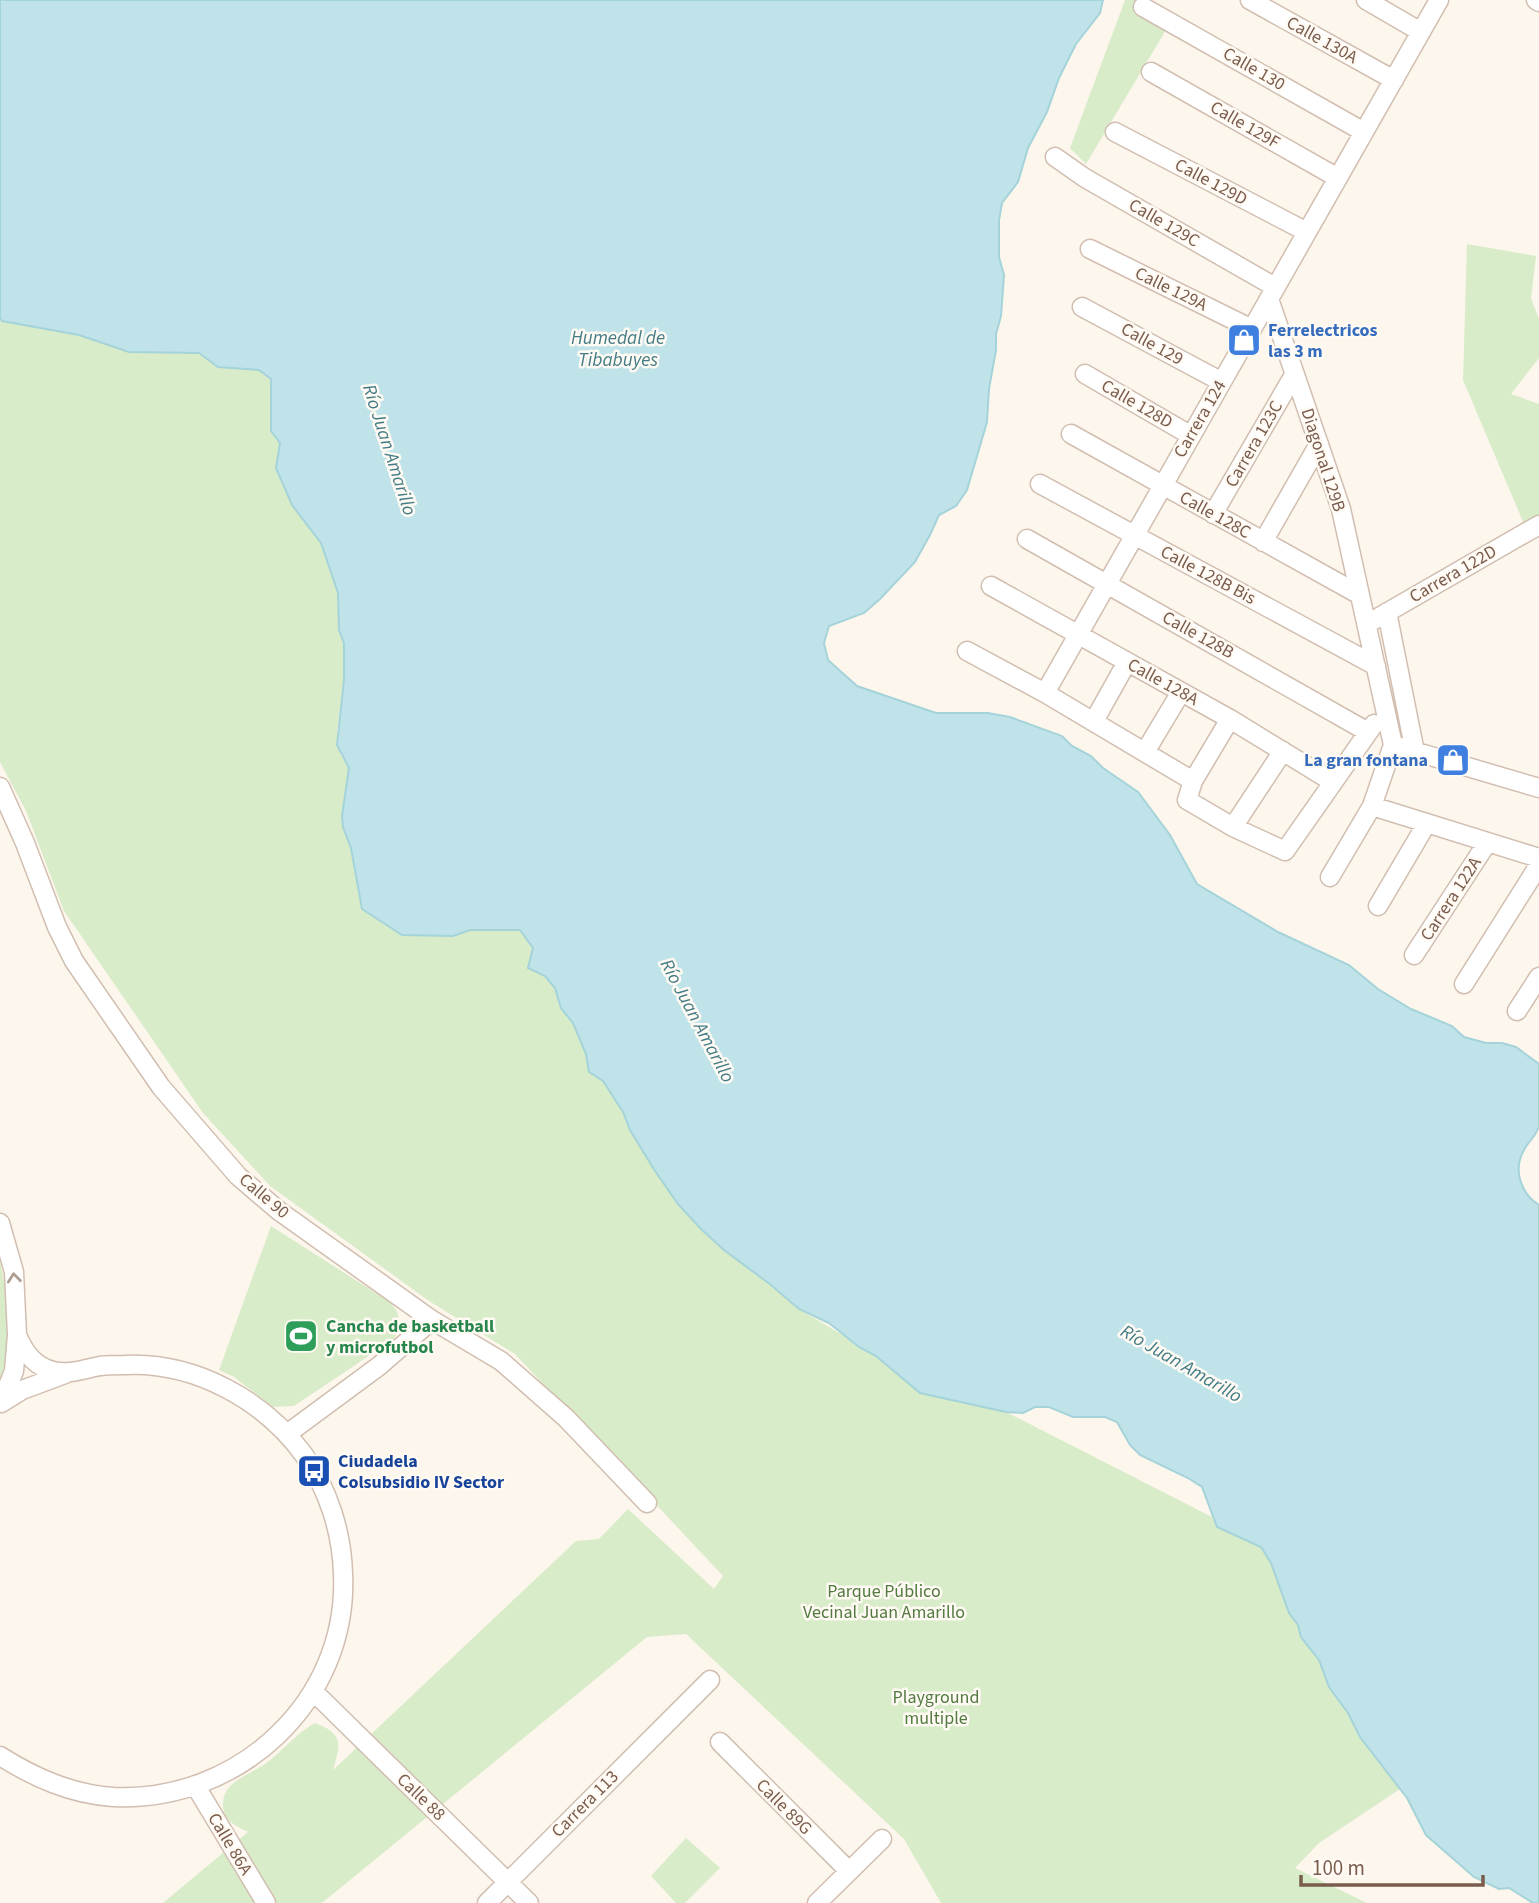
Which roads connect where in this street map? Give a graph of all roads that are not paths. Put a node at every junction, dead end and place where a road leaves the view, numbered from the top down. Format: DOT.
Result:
graph roads {
  1 [pos="1250,0"];
  2 [pos="1367,0"];
  3 [pos="1439,0"];
  4 [pos="1143,7"];
  5 [pos="1421,32"];
  6 [pos="1151,72"];
  7 [pos="1394,80"];
  8 [pos="1115,132"];
  9 [pos="1364,132"];
  10 [pos="1055,157"];
  11 [pos="1338,178"];
  12 [pos="1307,232"];
  13 [pos="1090,249"];
  14 [pos="1272,293"];
  15 [pos="1082,307"];
  16 [pos="1252,329"];
  17 [pos="1085,374"];
  18 [pos="1294,375"];
  19 [pos="1222,382"];
  20 [pos="1071,434"];
  21 [pos="1190,435"];
  22 [pos="1319,444"];
  23 [pos="1040,484"];
  24 [pos="1163,485"];
  25 [pos="1213,514"];
  26 [pos="1539,525"];
  27 [pos="1135,535"];
  28 [pos="1027,539"];
  29 [pos="1264,542"];
  30 [pos="1107,584"];
  31 [pos="990,586"];
  32 [pos="1360,595"];
  33 [pos="1387,612"];
  34 [pos="1367,624"];
  35 [pos="1078,634"];
  36 [pos="967,651"];
  37 [pos="1126,662"];
  38 [pos="1376,666"];
  39 [pos="1181,691"];
  40 [pos="1045,692"];
  41 [pos="1385,711"];
  42 [pos="1230,719"];
  43 [pos="1094,722"];
  44 [pos="1368,732"];
  45 [pos="1393,745"];
  46 [pos="1283,751"];
  47 [pos="1145,752"];
  48 [pos="1415,752"];
  49 [pos="1333,782"];
  50 [pos="0,787"];
  51 [pos="1190,789"];
  52 [pos="1539,789"];
  53 [pos="1372,806"];
  54 [pos="1427,823"];
  55 [pos="1233,827"];
  56 [pos="1487,843"];
  57 [pos="1539,858"];
  58 [pos="1539,865"];
  59 [pos="1330,877"];
  60 [pos="1378,906"];
  61 [pos="1414,955"];
  62 [pos="1539,977"];
  63 [pos="1464,984"];
  64 [pos="1517,1011"];
  65 [pos="0,1223"];
  66 [pos="432,1320"];
  67 [pos="17,1335"];
  68 [pos="68,1373"];
  69 [pos="0,1403"];
  70 [pos="286,1434"];
  71 [pos="647,1503"];
  72 [pos="710,1680"];
  73 [pos="314,1692"];
  74 [pos="720,1742"];
  75 [pos="0,1756"];
  76 [pos="195,1786"];
  77 [pos="882,1839"];
  78 [pos="849,1871"];
  79 [pos="508,1881"];
  80 [pos="266,1903"];
  81 [pos="487,1903"];
  82 [pos="529,1903"];
  83 [pos="817,1903"];
  1 -- 7 [label="street, Calle 130A"];
  2 -- 5 [label="street"];
  3 -- 5 [label="street, Carrera 124"];
  4 -- 9 [label="street, Calle 130"];
  5 -- 7 [label="street, Carrera 124"];
  6 -- 11 [label="street, Calle 129F"];
  7 -- 9 [label="street, Carrera 124"];
  8 -- 12 [label="street, Calle 129D"];
  9 -- 11 [label="street, Carrera 124"];
  10 -- 14 [label="street, Calle 129C"];
  11 -- 12 [label="street, Carrera 124"];
  12 -- 14 [label="street, Carrera 124"];
  13 -- 16 [label="street, Calle 129A"];
  14 -- 16 [label="street, Carrera 124"];
  14 -- 18 [label="street, Diagonal 129B"];
  15 -- 19 [label="street, Calle 129"];
  16 -- 19 [label="street, Carrera 124"];
  17 -- 21 [label="street, Calle 128D"];
  18 -- 22 [label="street, Diagonal 129B"];
  18 -- 25 [label="street, Carrera 123C"];
  19 -- 21 [label="street, Carrera 124"];
  20 -- 24 [label="street, Calle 128C"];
  21 -- 24 [label="street, Carrera 124"];
  22 -- 29 [label="street"];
  22 -- 32 [label="street, Diagonal 129B"];
  23 -- 27 [label="street, Calle 128B Bis"];
  24 -- 25 [label="street, Calle 128C"];
  24 -- 27 [label="street, Carrera 124"];
  25 -- 29 [label="street, Calle 128C"];
  26 -- 33 [label="street, Carrera 122D"];
  27 -- 30 [label="street, Carrera 124"];
  27 -- 38 [label="street, Calle 128B Bis"];
  28 -- 30 [label="street, Calle 128B"];
  29 -- 32 [label="street, Calle 128C"];
  30 -- 35 [label="street, Carrera 124"];
  30 -- 44 [label="street, Calle 128B"];
  31 -- 35 [label="street, Calle 128A"];
  32 -- 34 [label="street, Diagonal 129B"];
  33 -- 34 [label="street, Carrera 122D"];
  33 -- 48 [label="street"];
  34 -- 38 [label="street, Diagonal 129B"];
  35 -- 37 [label="street, Calle 128A"];
  35 -- 40 [label="street, Carrera 124"];
  36 -- 40 [label="street"];
  37 -- 39 [label="street, Calle 128A"];
  37 -- 43 [label="street"];
  38 -- 41 [label="street, Diagonal 129B"];
  39 -- 42 [label="street, Calle 128A"];
  39 -- 47 [label="street"];
  40 -- 43 [label="street"];
  41 -- 44 [label="street"];
  41 -- 45 [label="street, Diagonal 129B"];
  42 -- 46 [label="street, Calle 128A"];
  42 -- 51 [label="street"];
  43 -- 47 [label="street"];
  44 -- 49 [label="street"];
  45 -- 48 [label="street"];
  45 -- 53 [label="street"];
  46 -- 49 [label="street, Calle 128A"];
  46 -- 55 [label="street"];
  47 -- 51 [label="street"];
  48 -- 52 [label="street"];
  49 -- 55 [label="street"];
  50 -- 66 [label="street, Calle 90"];
  51 -- 55 [label="street"];
  53 -- 54 [label="street"];
  53 -- 59 [label="street"];
  54 -- 56 [label="street"];
  54 -- 60 [label="street"];
  56 -- 57 [label="street"];
  56 -- 61 [label="street, Carrera 122A"];
  58 -- 63 [label="street"];
  62 -- 64 [label="street"];
  67 -- 65 [label="street, one-way"];
  66 -- 70 [label="street"];
  66 -- 71 [label="street, Calle 90"];
  67 -- 68 [label="street"];
  67 -- 69 [label="street"];
  68 -- 69 [label="street"];
  68 -- 70 [label="street"];
  70 -- 73 [label="street"];
  72 -- 79 [label="street, Carrera 113"];
  73 -- 76 [label="street"];
  73 -- 79 [label="street, Calle 88"];
  74 -- 78 [label="street, Calle 89G"];
  75 -- 76 [label="street"];
  76 -- 80 [label="street, Calle 86A"];
  77 -- 78 [label="street"];
  78 -- 83 [label="street"];
  79 -- 81 [label="street, Carrera 113"];
  79 -- 82 [label="street, Calle 88"];
}
